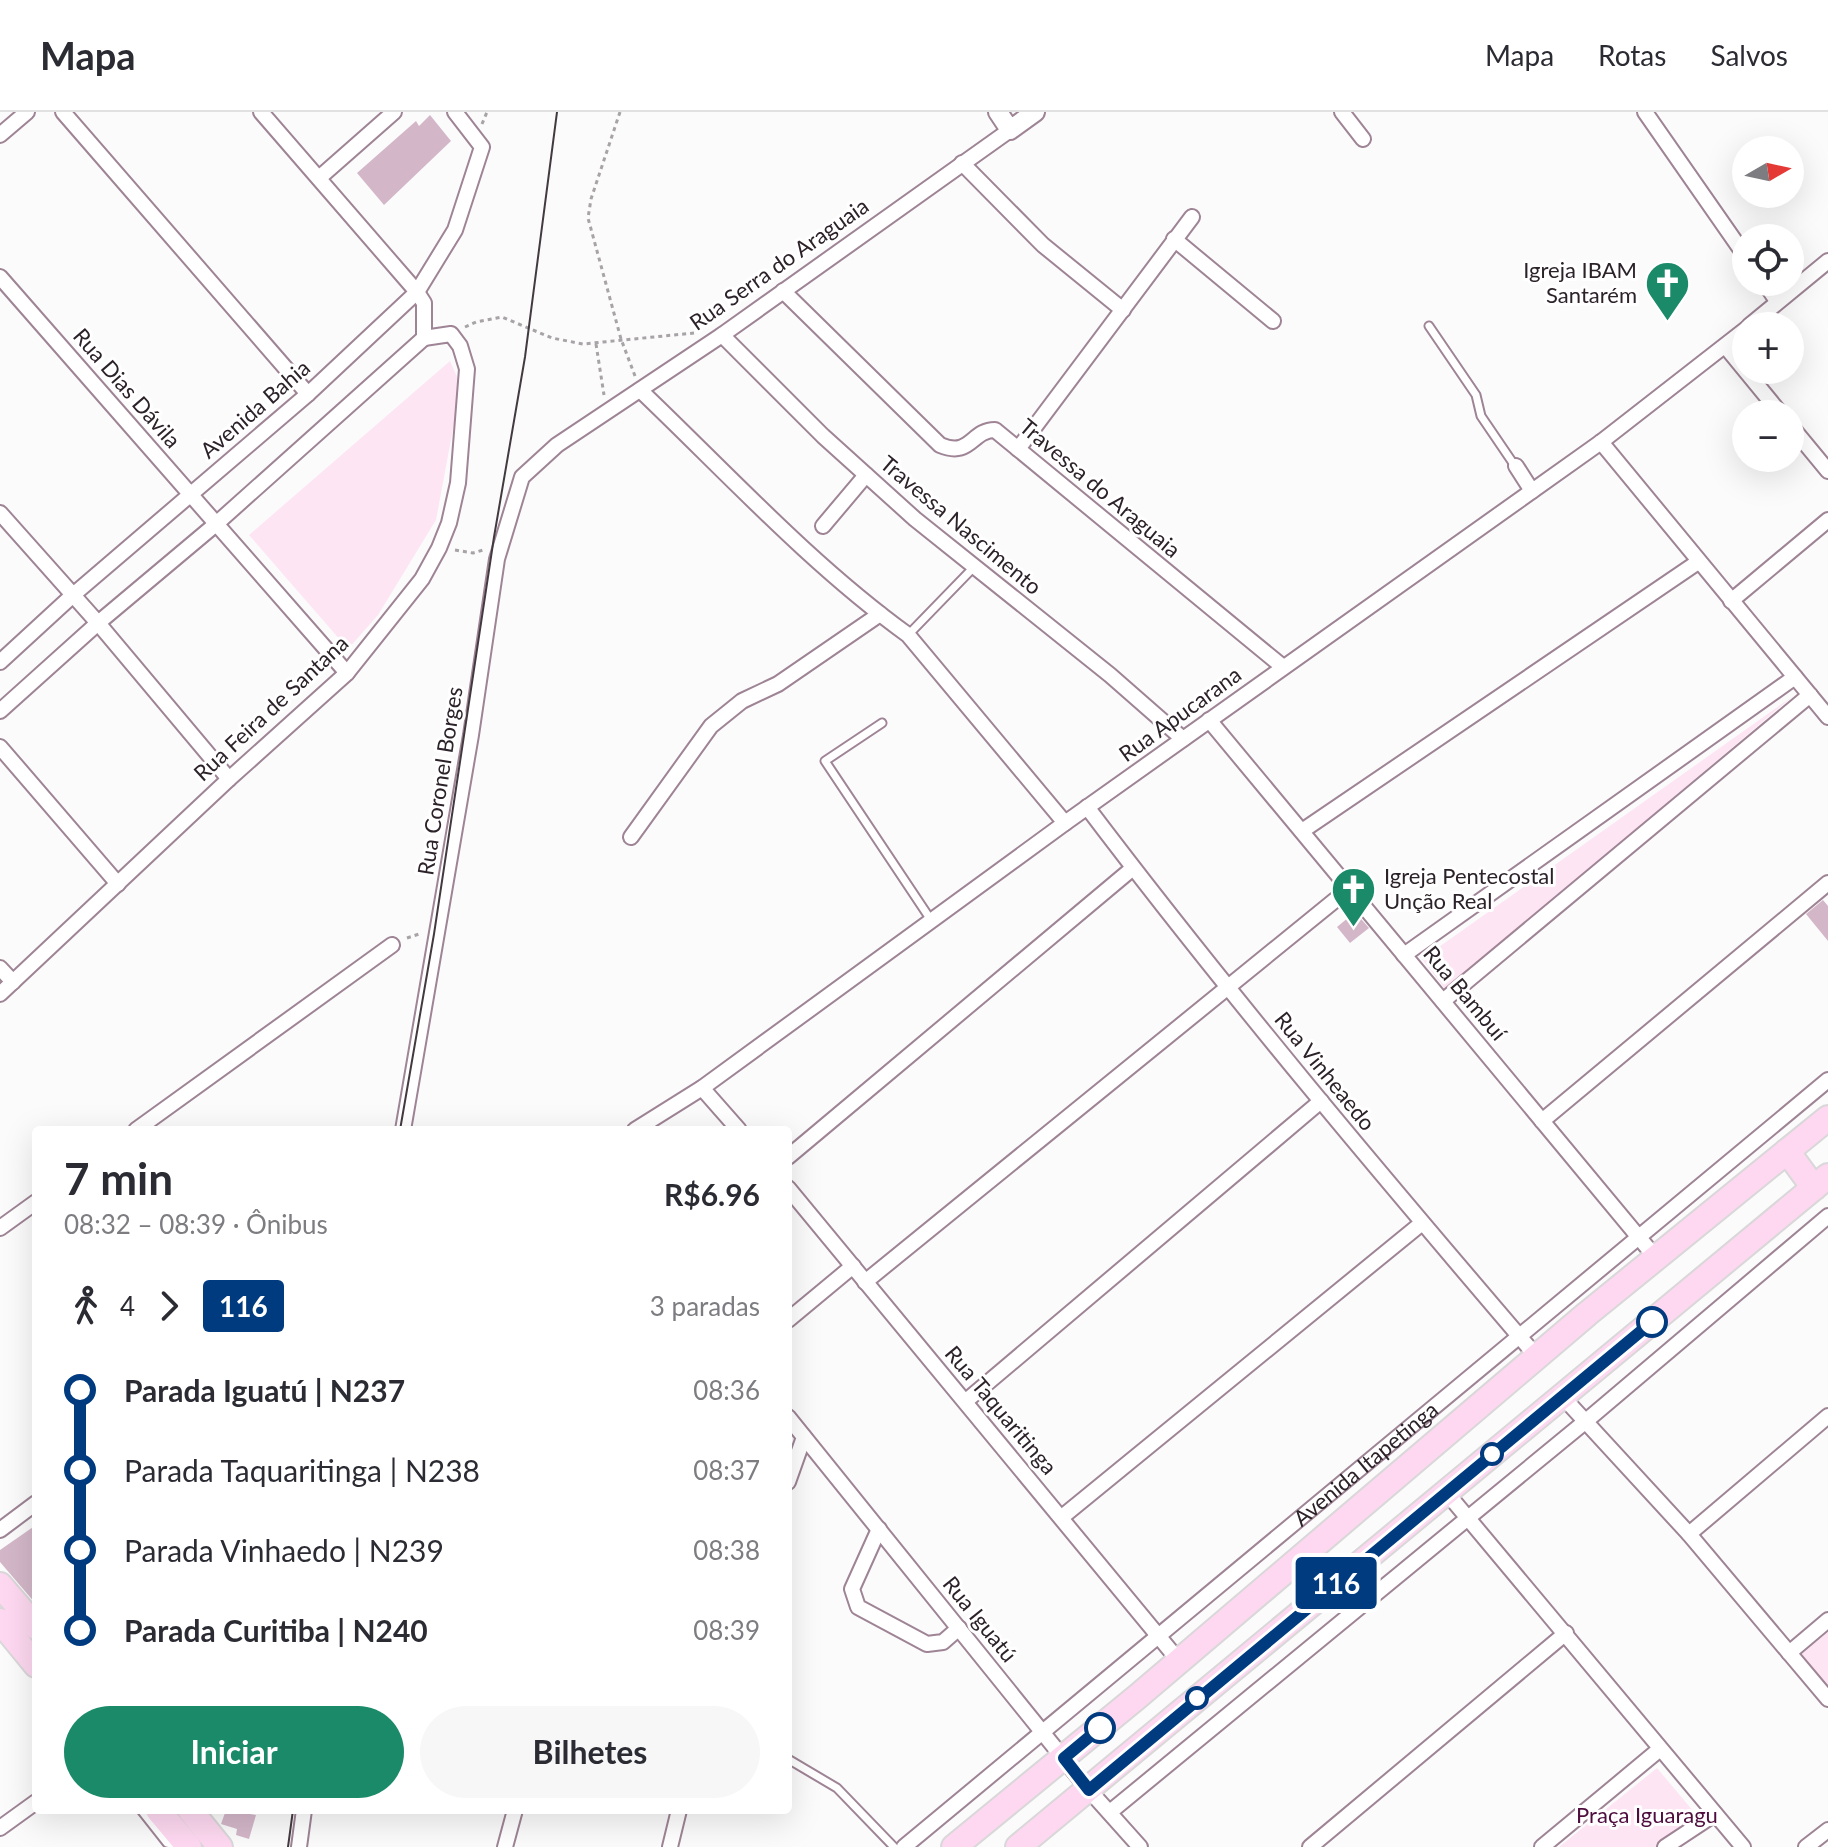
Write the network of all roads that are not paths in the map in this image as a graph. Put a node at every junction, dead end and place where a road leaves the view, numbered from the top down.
1 (27, 112) edge
2 (63, 112) edge
3 (261, 112) edge
4 (394, 112) edge
5 (455, 112) edge
6 (998, 112) edge
7 (1035, 112) edge
8 (1342, 112) edge
9 (1645, 112) edge
10 (1010, 130) junction
11 (0, 135) edge
12 (1363, 139) dead end
13 (962, 163) junction
14 (319, 178) junction
15 (1192, 217) dead end
16 (1732, 237) edge
17 (1174, 239) junction
18 (1828, 261) edge
19 (0, 277) edge
20 (783, 291) junction
21 (417, 292) junction
22 (1774, 296) edge
23 (1777, 301) junction
24 (1123, 310) junction
25 (1764, 312) edge
26 (1273, 321) dead end
27 (1429, 326) dead end
28 (722, 335) junction
29 (424, 338) junction
30 (1732, 341) edge
31 (1726, 347) junction
32 (640, 390) junction
33 (308, 394) junction
34 (1770, 400) edge
35 (1601, 442) junction
36 (1804, 442) edge
37 (1018, 449) junction
38 (548, 451) joint
39 (1516, 466) joint
40 (1828, 471) edge
41 (866, 475) junction
42 (1532, 491) junction
43 (191, 495) junction
44 (0, 513) edge
45 (1828, 520) edge
46 (216, 524) junction
47 (823, 526) dead end
48 (1698, 562) junction
49 (974, 567) junction
50 (73, 595) junction
51 (1731, 601) junction
52 (880, 614) junction
53 (98, 623) junction
54 (908, 635) junction
55 (0, 662) edge
56 (1283, 667) junction
57 (347, 673) junction
58 (1795, 677) junction
59 (1810, 695) junction
60 (0, 711) edge
61 (1828, 717) edge
62 (1209, 720) junction
63 (882, 723) dead end
64 (1183, 739) junction
65 (0, 747) edge
66 (229, 779) junction
67 (1087, 807) junction
68 (1065, 823) junction
69 (1302, 831) junction
70 (631, 837) dead end
71 (1133, 868) junction
72 (1828, 883) edge
73 (118, 884) junction
74 (1350, 888) junction
75 (931, 920) junction
76 (392, 945) road end
77 (1404, 955) junction
78 (0, 968) edge
79 (13, 982) junction
80 (1228, 988) junction
81 (0, 994) edge
82 (1443, 1001) junction
83 (1828, 1080) edge
84 (702, 1088) junction
85 (1321, 1101) junction
86 (1828, 1118) edge
87 (1542, 1121) junction
88 (142, 1126) edge
89 (404, 1126) edge
90 (641, 1126) edge
91 (735, 1126) edge
92 (1787, 1151) junction
93 (792, 1154) edge
94 (1821, 1182) edge
95 (792, 1193) edge
96 (32, 1205) edge
97 (1828, 1216) edge
98 (1422, 1223) junction
99 (0, 1228) edge
100 (1639, 1239) junction
101 (1656, 1258) junction
102 (853, 1266) junction
103 (865, 1282) junction
104 (792, 1317) edge
105 (1520, 1336) junction
106 (1537, 1357) junction
107 (1562, 1396) junction
108 (966, 1401) junction
109 (1828, 1416) edge
110 (1586, 1421) junction
111 (792, 1422) edge
112 (804, 1437) junction
113 (792, 1471) edge
114 (1446, 1492) junction
115 (32, 1506) edge
116 (1062, 1517) junction
117 (1466, 1518) junction
118 (879, 1529) junction
119 (0, 1530) edge
120 (1689, 1534) junction
121 (1291, 1566) junction
122 (0, 1585) edge
123 (1317, 1599) junction
124 (1234, 1614) junction
125 (1828, 1620) edge
126 (32, 1622) edge
127 (959, 1628) junction
128 (3, 1632) edge
129 (1566, 1633) junction
130 (1159, 1637) junction
131 (1262, 1645) junction
132 (1789, 1653) junction
133 (32, 1661) edge
134 (1179, 1661) junction
135 (1828, 1699) edge
136 (1042, 1730) junction
137 (1660, 1749) junction
138 (1064, 1758) junction
139 (792, 1761) edge
140 (1089, 1790) junction
141 (32, 1805) edge
142 (1110, 1812) junction
143 (144, 1814) edge
144 (161, 1814) edge
145 (193, 1814) edge
146 (303, 1814) edge
147 (510, 1814) edge
148 (678, 1814) edge
149 (1715, 1814) junction
150 (0, 1828) edge
151 (1828, 1830) edge
152 (187, 1847) edge
153 (220, 1847) edge
154 (299, 1847) edge
155 (505, 1847) edge
156 (670, 1847) edge
157 (894, 1847) edge
158 (904, 1847) edge
159 (954, 1847) edge
160 (1018, 1847) edge
161 (1140, 1847) edge
162 (1310, 1847) edge
163 (1542, 1847) edge
164 (1665, 1847) edge
165 (1743, 1847) edge
166 (1806, 1847) edge

1 - 11 street
2 - 33 street
3 - 14 street
4 - 14 street
5 - 21 street, Avenida Bahia
6 - 10 street
7 - 10 street, Rua Serra do Araguaia
8 - 12 street
9 - 16 street
10 - 13 street, Rua Serra do Araguaia
13 - 20 street, Rua Serra do Araguaia
13 - 24 street
14 - 21 street
15 - 17 street
17 - 24 street
17 - 26 street
18 - 23 street, Rua Apucarana
19 - 43 street, Rua Dias Dávila
20 - 28 street, Rua Serra do Araguaia
20 - 37 street, Travessa do Araguaia
21 - 29 street
21 - 33 street, Avenida Bahia
22 - 23 street
23 - 25 street, Rua Apucarana
24 - 37 street
27 - 39 lane
28 - 32 street, Rua Serra do Araguaia
28 - 41 street, Travessa Nascimento
29 - 46 street
29 - 57 street, Rua Feira de Santana
30 - 31 street, Rua Apucarana
31 - 34 street
31 - 35 street, Rua Apucarana
32 - 38 street, Rua Serra do Araguaia
32 - 52 street
33 - 43 street, Avenida Bahia
35 - 42 street, Rua Apucarana
35 - 48 street
36 - 40 street
37 - 56 street, Travessa do Araguaia
38 - 89 street, Rua Coronel Borges
39 - 42 street
41 - 47 street
41 - 49 street, Travessa Nascimento
42 - 56 street, Rua Apucarana
43 - 46 street, Rua Dias Dávila
43 - 50 street, Avenida Bahia
44 - 50 street
45 - 51 street
46 - 53 street
46 - 57 street, Rua Dias Dávila
48 - 51 street
48 - 69 street
49 - 54 lane
49 - 64 street, Travessa Nascimento
50 - 53 street
50 - 55 street, Avenida Bahia
51 - 58 street
52 - 54 street
52 - 70 street
53 - 60 street
53 - 66 street
54 - 68 street
56 - 62 street, Rua Apucarana
57 - 66 street, Rua Feira de Santana
58 - 59 street
58 - 77 street
59 - 61 street
59 - 82 street
62 - 64 street, Rua Apucarana
62 - 69 street, Rua Bambuí
63 - 75 lane
64 - 67 street, Rua Apucarana
65 - 73 street
66 - 73 street, Rua Feira de Santana
67 - 68 street, Rua Apucarana
67 - 71 street, Rua Vinheaedo
68 - 75 street, Rua Apucarana
69 - 74 street, Rua Bambuí
71 - 80 street, Rua Vinheaedo
71 - 93 street
72 - 87 street
73 - 79 street, Rua Feira de Santana
74 - 77 street, Rua Bambuí
74 - 80 street
75 - 84 street, Rua Apucarana
76 - 88 street
77 - 82 street, Rua Bambuí
78 - 79 street
79 - 81 street, Rua Feira de Santana
80 - 85 street, Rua Vinheaedo
80 - 103 street
82 - 87 street, Rua Bambuí
83 - 100 street, Avenida Itapetinga
84 - 90 street, Rua Apucarana
84 - 91 street
85 - 98 street, Rua Vinheaedo
85 - 108 street
86 - 92 main road, Avenida Itapetinga
87 - 100 street, Rua Bambuí
92 - 94 main road
92 - 101 main road, Avenida Itapetinga
94 - 107 main road
95 - 102 street, Rua Taquaritinga
96 - 99 street
97 - 110 street
98 - 105 street, Rua Vinheaedo
98 - 116 street
100 - 101 street, Rua Bambuí
100 - 105 street, Avenida Itapetinga
101 - 106 main road, Avenida Itapetinga
102 - 103 street, Rua Taquaritinga
102 - 104 street
103 - 108 street, Rua Taquaritinga
105 - 106 street, Rua Vinheaedo
105 - 130 street, Avenida Itapetinga
106 - 121 main road, Avenida Itapetinga
107 - 110 street
107 - 114 main road
108 - 116 street, Rua Taquaritinga
109 - 120 street
110 - 117 street
110 - 120 street
111 - 112 street, Rua Iguatú
112 - 113 street
112 - 118 street, Rua Iguatú
114 - 117 street
114 - 123 main road
115 - 119 street
116 - 130 street, Rua Taquaritinga
117 - 129 street
117 - 142 street
118 - 127 street, Rua Iguatú
118 - 127 street
120 - 132 street
121 - 123 main road
121 - 124 main road, Avenida Itapetinga
122 - 126 main road
123 - 131 main road
124 - 131 main road
124 - 134 main road, Avenida Itapetinga
125 - 132 street
127 - 136 street, Rua Iguatú
128 - 133 main road
129 - 137 street
129 - 162 street
130 - 134 street, Rua Taquaritinga
130 - 136 street, Avenida Itapetinga
131 - 140 main road
132 - 135 street
134 - 138 main road, Avenida Itapetinga
136 - 138 street, Rua Iguatú
136 - 158 street, Avenida Itapetinga
137 - 149 street
137 - 163 street
138 - 140 street, Rua Iguatú
138 - 159 main road, Avenida Itapetinga
139 - 157 lane
140 - 142 street, Rua Iguatú
140 - 160 main road
141 - 150 street
142 - 161 street, Rua Iguatú
143 - 152 lane
144 - 152 main road
145 - 153 main road
146 - 154 street
147 - 155 street
148 - 156 street
149 - 164 street
149 - 165 street
151 - 166 street

